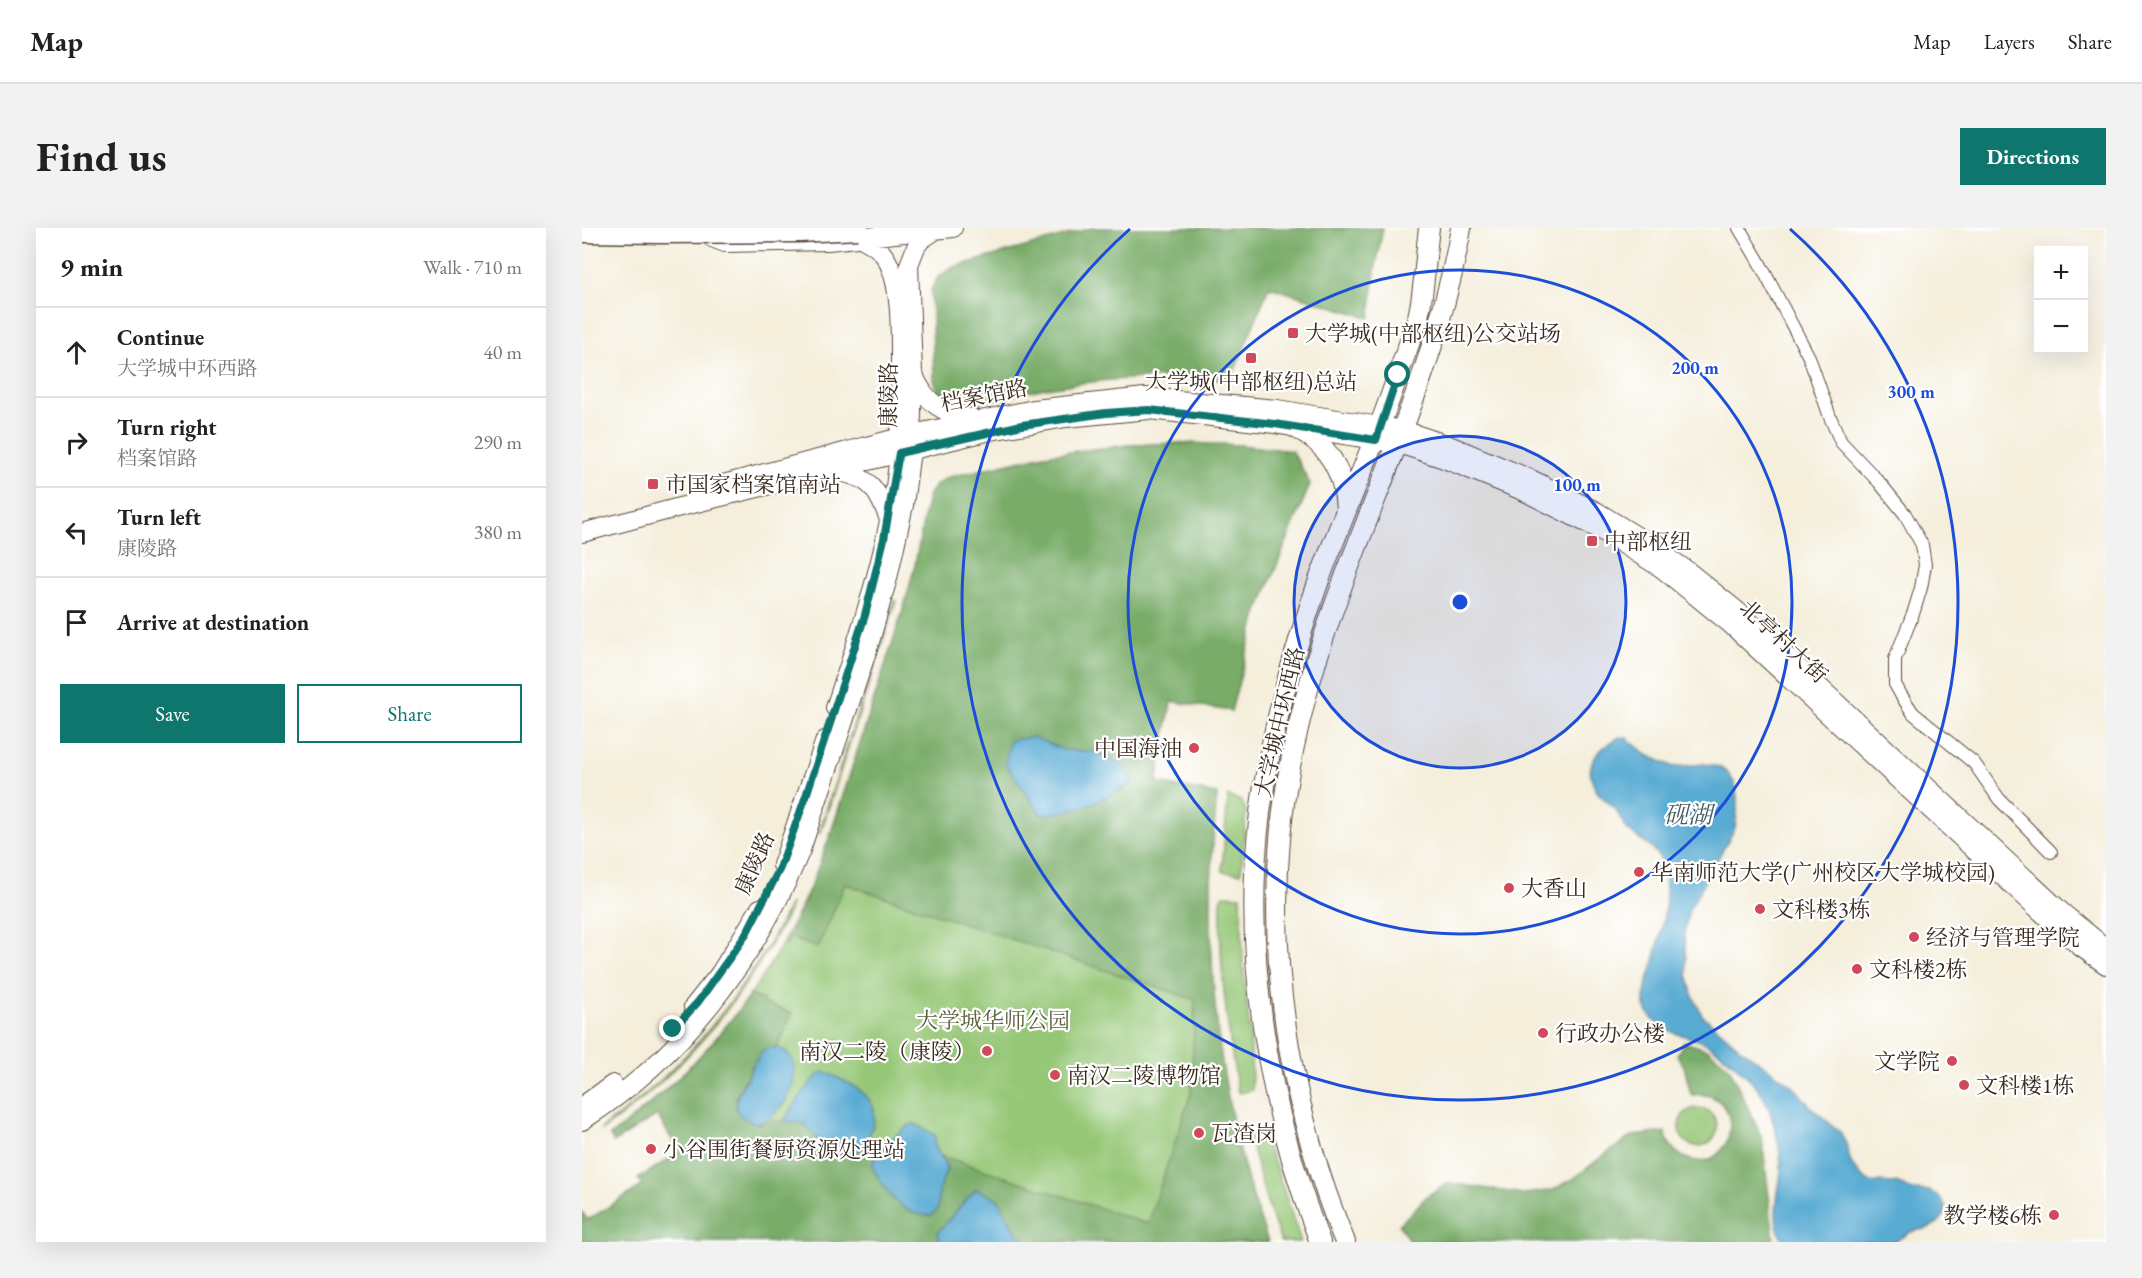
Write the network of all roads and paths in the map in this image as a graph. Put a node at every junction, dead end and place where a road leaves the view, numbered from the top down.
1 (695, 228) edge
2 (1429, 228) edge
3 (1461, 228) edge
4 (1739, 228) edge
5 (944, 229) edge
6 (582, 231) edge
7 (859, 233) edge
8 (913, 373) junction
9 (980, 419) junction
10 (1294, 427) junction
11 (1378, 433) junction
12 (1401, 437) junction
13 (905, 443) junction
14 (829, 470) junction
15 (1346, 512) junction
16 (888, 518) junction
17 (582, 520) edge
18 (582, 533) edge
19 (2051, 852) dead end
20 (2106, 948) edge
21 (2106, 964) edge
22 (582, 1106) edge
23 (582, 1121) edge
24 (1320, 1242) edge
25 (1345, 1242) edge

1 - 7 main road
2 - 11 main road, 大学城中环西路
3 - 12 main road, 大学城中环西路
4 - 19 street
5 - 7 main road
5 - 8 main road, 康陵路
6 - 7 highway, bridge
7 - 13 main road, 康陵路
8 - 9 main road
8 - 13 main road, 康陵路
9 - 11 main road, 档案馆路
9 - 13 main road, 档案馆路
10 - 11 main road, 档案馆路
10 - 13 main road, 档案馆路
10 - 15 main road
11 - 12 main road, 北亭村大街
11 - 15 main road, 大学城中环西路
12 - 20 main road, 北亭村大街
12 - 21 main road, 北亭村大街
12 - 25 main road, 大学城中环西路
13 - 14 main road, 档案馆路
13 - 16 main road, 康陵路
13 - 17 main road, 档案馆路
13 - 23 main road, 康陵路
14 - 16 main road
14 - 18 main road, 档案馆路
15 - 24 main road, 大学城中环西路
16 - 22 main road, 康陵路

